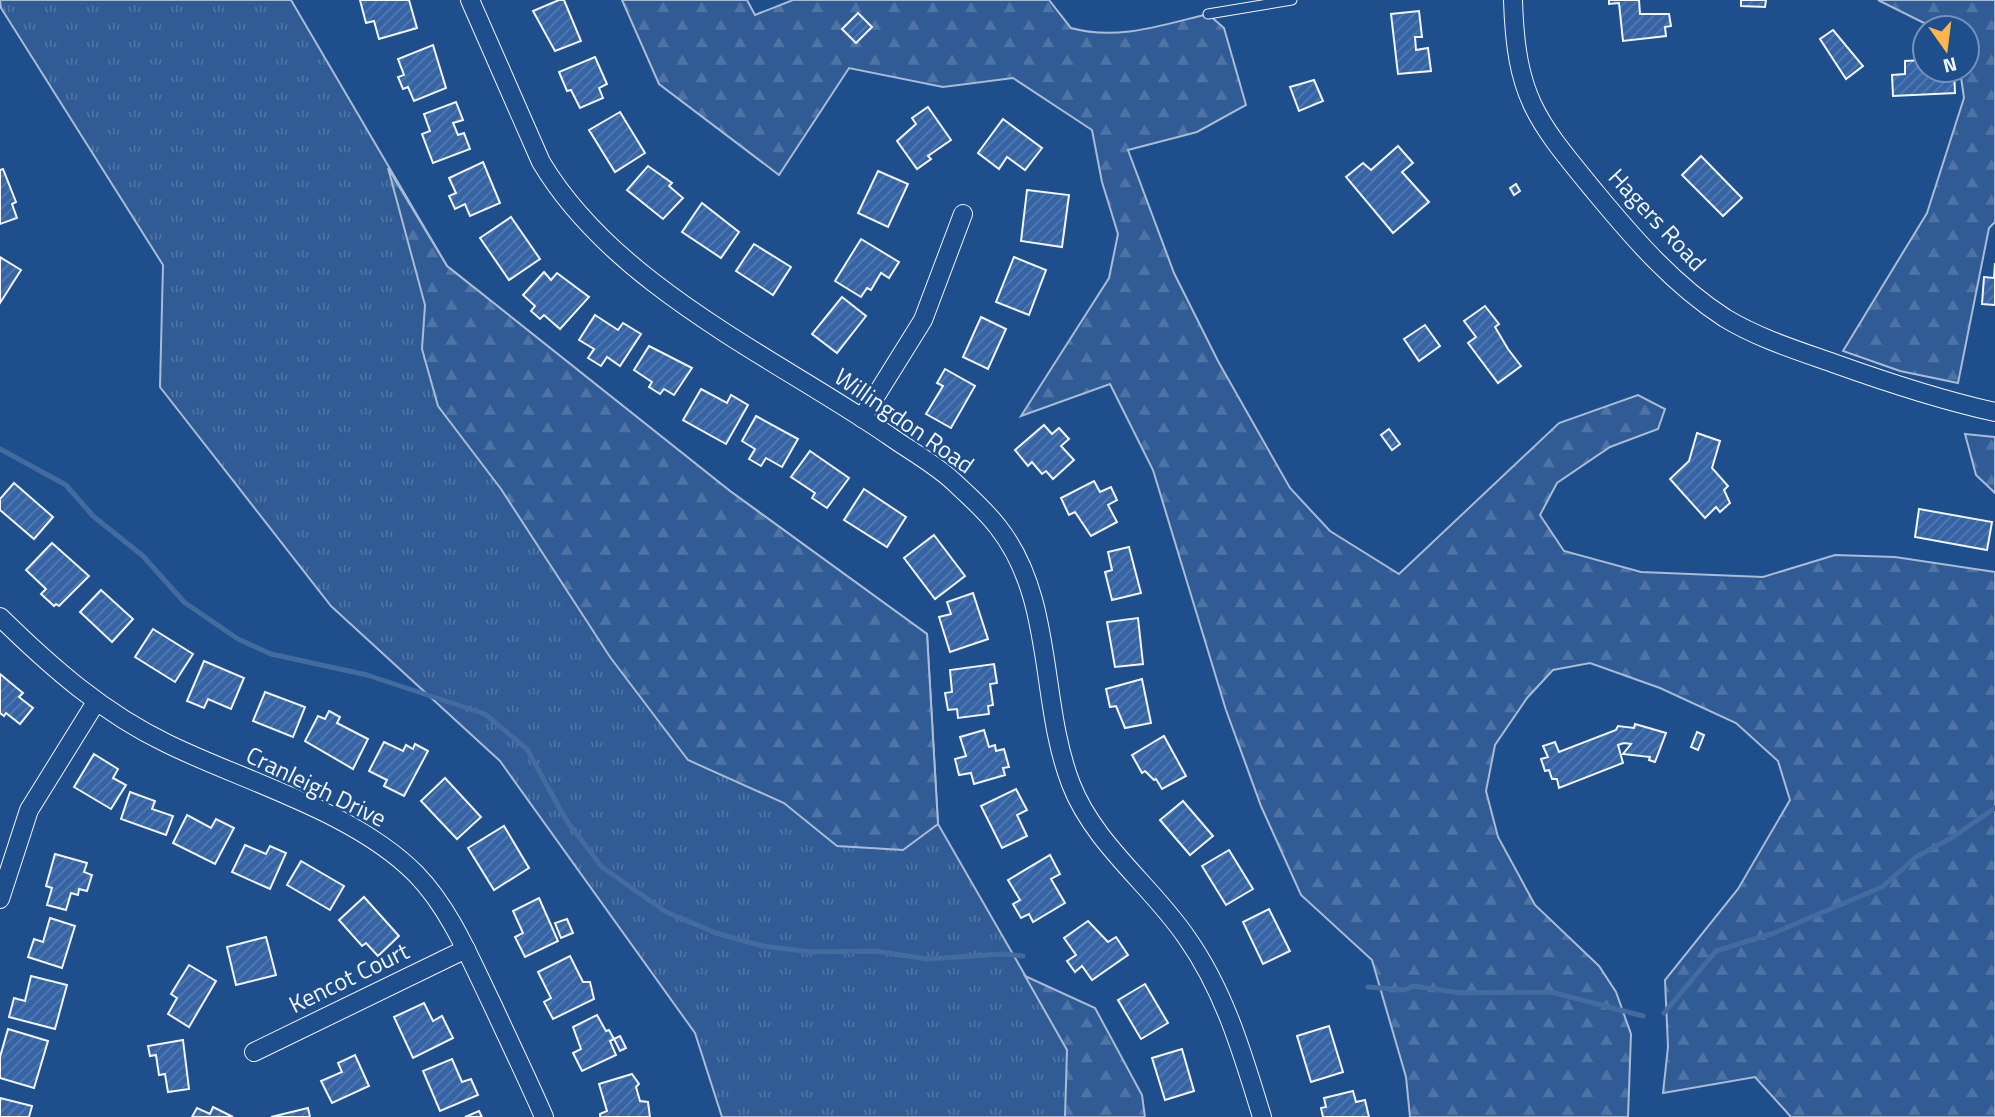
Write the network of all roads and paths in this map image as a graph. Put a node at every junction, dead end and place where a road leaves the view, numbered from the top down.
1 (470, 0) edge
2 (1292, 0) edge
3 (1513, 0) edge
4 (1208, 13) dead end
5 (963, 214) dead end
6 (1995, 412) edge
7 (862, 418) junction
8 (0, 617) edge
9 (96, 702) junction
10 (0, 900) edge
11 (466, 949) junction
12 (254, 1052) dead end
13 (544, 1117) edge
14 (1262, 1117) edge

1 - 7 street, Willingdon Road
2 - 4 lane
3 - 6 street, Hagers Road
5 - 7 street
7 - 14 street, Willingdon Road
8 - 9 street, Cranleigh Drive
9 - 10 street
9 - 11 street, Cranleigh Drive
11 - 12 street, Kencot Court
11 - 13 street, Cranleigh Drive

